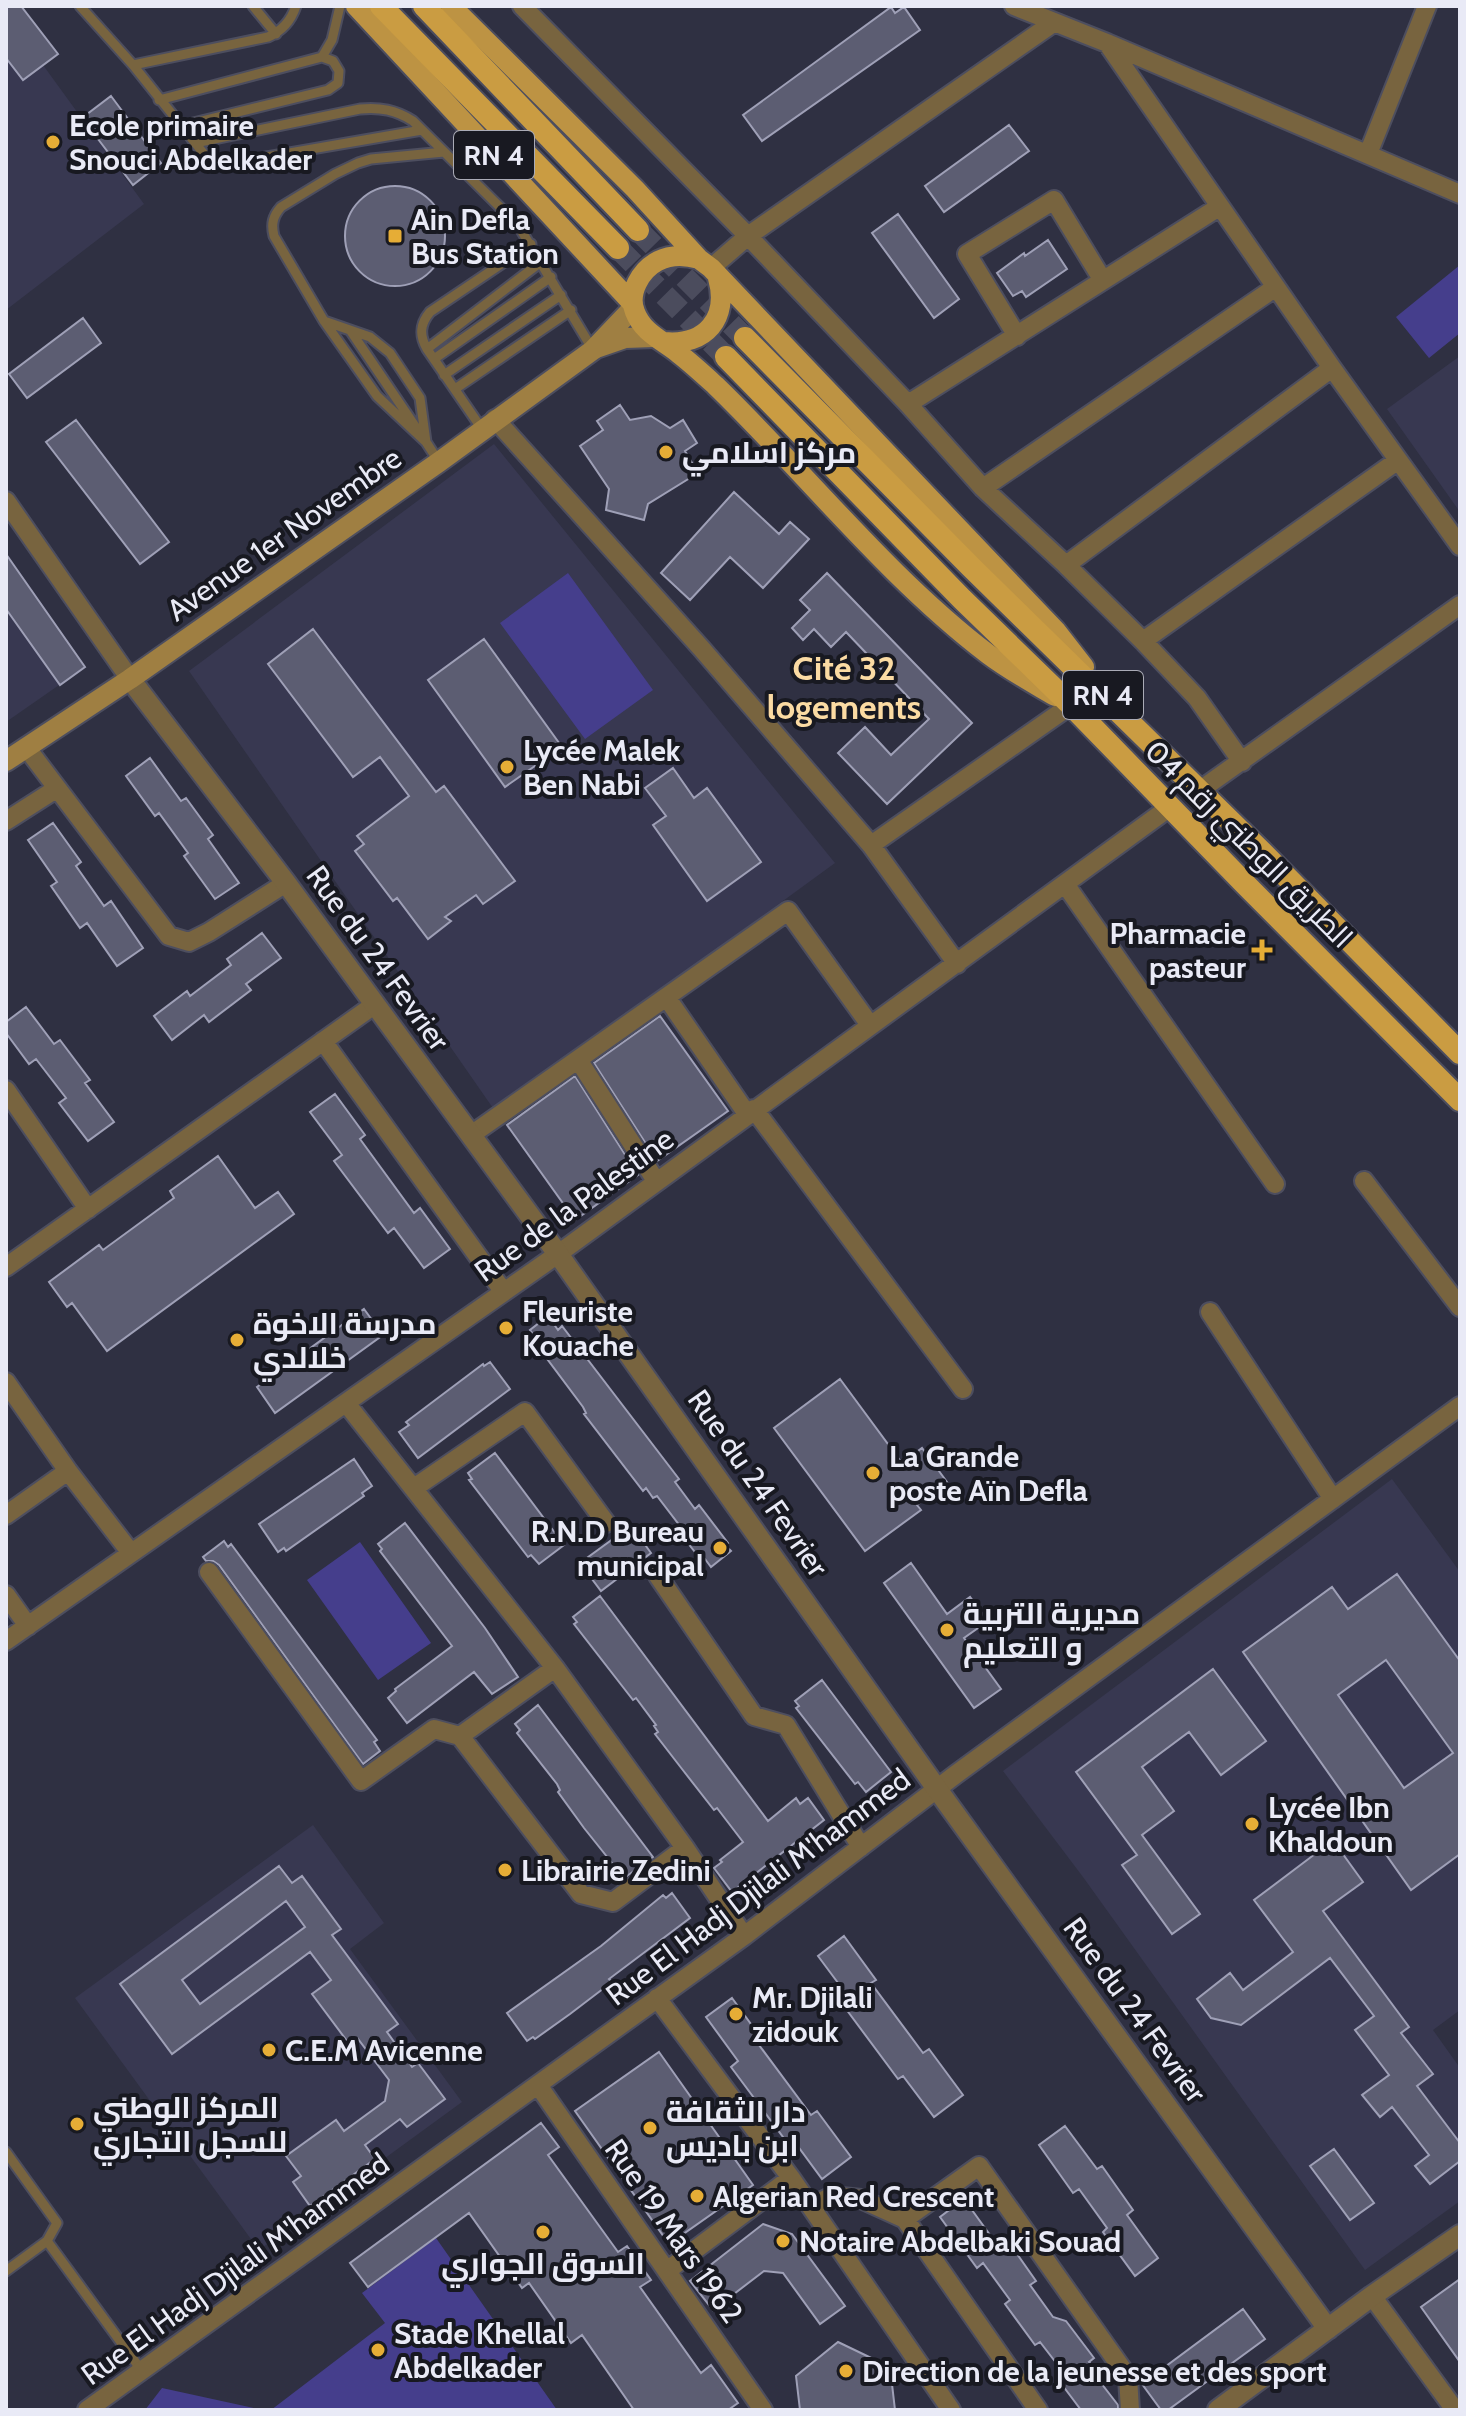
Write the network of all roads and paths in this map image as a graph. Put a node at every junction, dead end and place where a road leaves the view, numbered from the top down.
1 (80, 6) edge
2 (253, 6) edge
3 (340, 6) edge
4 (356, 6) edge
5 (381, 6) edge
6 (424, 6) edge
7 (451, 6) edge
8 (522, 6) edge
9 (1014, 6) edge
10 (1427, 6) edge
11 (292, 9) edge
12 (1053, 23) junction
13 (276, 34) junction
14 (1107, 43) junction
15 (322, 57) junction
16 (133, 65) junction
17 (159, 100) junction
18 (181, 126) junction
19 (422, 130) junction
20 (195, 143) junction
21 (444, 152) junction
22 (1368, 154) junction
23 (1460, 194) edge
24 (1219, 207) junction
25 (638, 230) tunnel mouth
26 (748, 236) junction
27 (531, 244) junction
28 (618, 248) tunnel mouth
29 (541, 262) junction
30 (709, 268) junction
31 (551, 277) junction
32 (1102, 279) junction
33 (1276, 287) junction
34 (561, 295) junction
35 (633, 306) junction
36 (571, 310) junction
37 (324, 321) junction
38 (350, 330) junction
39 (1017, 336) junction
40 (745, 338) tunnel mouth
41 (659, 340) junction
42 (427, 349) junction
43 (593, 350) junction
44 (726, 357) tunnel mouth
45 (434, 359) junction
46 (1332, 368) junction
47 (444, 375) junction
48 (455, 389) junction
49 (908, 404) junction
50 (488, 424) junction
51 (426, 442) junction
52 (1397, 461) junction
53 (439, 462) junction
54 (983, 488) junction
55 (6, 501) edge
56 (1460, 546) edge
57 (1066, 565) junction
58 (1460, 605) edge
59 (1143, 641) junction
60 (130, 679) junction
61 (1071, 705) junction
62 (1123, 715) junction
63 (26, 747) junction
64 (6, 761) edge
65 (1242, 762) junction
66 (56, 789) junction
67 (1199, 791) junction
68 (1170, 807) junction
69 (6, 821) edge
70 (871, 845) junction
71 (286, 883) junction
72 (1065, 884) junction
73 (957, 964) junction
74 (667, 998) junction
75 (374, 1005) junction
76 (870, 1025) junction
77 (323, 1041) junction
78 (1460, 1053) edge
79 (579, 1061) junction
80 (6, 1090) edge
81 (1460, 1100) edge
82 (750, 1112) junction
83 (471, 1135) junction
84 (656, 1181) junction
85 (1364, 1181) dead end
86 (1275, 1184) dead end
87 (88, 1209) junction
88 (558, 1254) junction
89 (6, 1267) edge
90 (503, 1291) junction
91 (1460, 1307) edge
92 (1210, 1312) dead end
93 (8, 1388) edge
94 (963, 1389) dead end
95 (346, 1403) junction
96 (1460, 1406) edge
97 (68, 1471) junction
98 (414, 1488) junction
99 (1333, 1499) junction
100 (6, 1515) edge
101 (606, 1523) dead end
102 (131, 1553) junction
103 (209, 1572) dead end
104 (658, 1576) dead end
105 (6, 1595) edge
106 (28, 1626) junction
107 (6, 1641) edge
108 (555, 1668) junction
109 (460, 1736) junction
110 (937, 1789) junction
111 (861, 1847) junction
112 (685, 1848) junction
113 (744, 1936) junction
114 (657, 1998) junction
115 (538, 2085) junction
116 (6, 2152) edge
117 (791, 2178) junction
118 (811, 2207) junction
119 (905, 2219) junction
120 (1460, 2235) edge
121 (47, 2241) junction
122 (668, 2270) junction
123 (6, 2271) edge
124 (1372, 2296) junction
125 (1328, 2329) junction
126 (142, 2371) junction
127 (87, 2410) edge
128 (763, 2410) edge
129 (951, 2410) edge
130 (1038, 2410) edge
131 (1130, 2410) edge
132 (1218, 2410) edge
133 (1455, 2410) edge

1 - 16 lane
2 - 13 lane
3 - 15 lane
4 - 35 main road, RN 4
5 - 28 highway, RN 4
6 - 25 highway, RN 4
7 - 30 main road, RN 4
8 - 26 street
9 - 12 street
10 - 22 street
11 - 13 lane
12 - 14 street
12 - 26 street
13 - 16 lane
14 - 22 street
14 - 24 street
15 - 17 lane
15 - 18 lane
16 - 17 lane
17 - 18 lane
18 - 20 lane
19 - 20 lane
19 - 20 lane
19 - 21 lane
21 - 27 lane
21 - 37 lane
22 - 23 street
24 - 32 street
24 - 33 street
26 - 30 street
26 - 49 street
27 - 29 lane
27 - 42 lane
29 - 31 lane
29 - 42 lane
30 - 35 main road
30 - 41 main road
30 - 62 main road, RN 4
31 - 34 lane
31 - 45 lane
32 - 39 street
32 - 39 street
33 - 46 street
33 - 54 street
34 - 36 lane
34 - 47 lane
35 - 41 main road
35 - 43 main road, Avenue 1er Novembre
36 - 43 lane
36 - 48 lane
37 - 38 lane
37 - 51 lane
38 - 51 lane
38 - 51 lane
39 - 49 street
40 - 62 highway, الطريق الوطني رقم 04 / RN 4
41 - 43 main road, Avenue 1er Novembre
41 - 61 main road, RN 4
42 - 45 lane
43 - 50 main road, Avenue 1er Novembre
44 - 61 highway, الطريق الوطني رقم 04 / RN 4
45 - 47 lane
46 - 52 street
46 - 57 street
47 - 48 lane
48 - 50 lane
49 - 54 street
50 - 53 main road, Avenue 1er Novembre
50 - 70 street
51 - 53 lane
52 - 56 street
52 - 59 street
53 - 60 main road, Avenue 1er Novembre
54 - 57 street
55 - 60 street
57 - 59 street
58 - 65 street
59 - 65 street
60 - 63 main road, Avenue 1er Novembre
60 - 71 street, Rue du 24 Fevrier
61 - 68 highway, الطريق الوطني رقم 04 / RN 4
61 - 70 street
62 - 67 highway, الطريق الوطني رقم 04 / RN 4
63 - 64 main road, Avenue 1er Novembre
63 - 66 street
65 - 67 street
66 - 69 street
66 - 71 street
67 - 78 highway, الطريق الوطني رقم 04 / RN 4
68 - 72 street, Rue de la Palestine
68 - 81 highway, الطريق الوطني رقم 04 / RN 4
70 - 73 street
71 - 75 street, Rue du 24 Fevrier
72 - 73 street, Rue de la Palestine
72 - 86 street
73 - 76 street, Rue de la Palestine
74 - 76 street
74 - 79 street
74 - 82 street
75 - 77 street
75 - 83 street, Rue du 24 Fevrier
76 - 82 street, Rue de la Palestine
77 - 87 street
77 - 90 street
79 - 83 street
79 - 84 street
80 - 87 street
82 - 84 street, Rue de la Palestine
82 - 94 street
83 - 88 street, Rue du 24 Fevrier
84 - 88 street, Rue de la Palestine
85 - 91 street
87 - 89 street
88 - 90 street, Rue de la Palestine
88 - 110 street, Rue du 24 Fevrier
90 - 95 street, Rue de la Palestine
92 - 99 street
93 - 97 street
95 - 98 street
95 - 102 street, Rue de la Palestine
96 - 99 street, Rue El Hadj Djilali M'hammed
97 - 100 street
97 - 102 street
98 - 101 street
98 - 108 street
99 - 110 street, Rue El Hadj Djilali M'hammed
102 - 106 street, Rue de la Palestine
103 - 109 street
104 - 111 street
105 - 106 street
106 - 107 street, Rue de la Palestine
108 - 109 street
108 - 112 street
109 - 112 street
110 - 111 street, Rue El Hadj Djilali M'hammed
110 - 125 street, Rue du 24 Fevrier
111 - 113 street, Rue El Hadj Djilali M'hammed
112 - 113 street
113 - 114 street, Rue El Hadj Djilali M'hammed
114 - 115 street, Rue El Hadj Djilali M'hammed
114 - 117 street
115 - 122 street, Rue 19 Mars 1962
115 - 126 street, Rue El Hadj Djilali M'hammed
116 - 121 lane
117 - 118 street
117 - 122 street
118 - 119 street
118 - 129 street
119 - 130 street
119 - 131 street
120 - 124 street
121 - 123 lane
121 - 126 lane
122 - 128 street, Rue 19 Mars 1962
124 - 125 street
124 - 133 street
125 - 132 street
126 - 127 street, Rue El Hadj Djilali M'hammed

